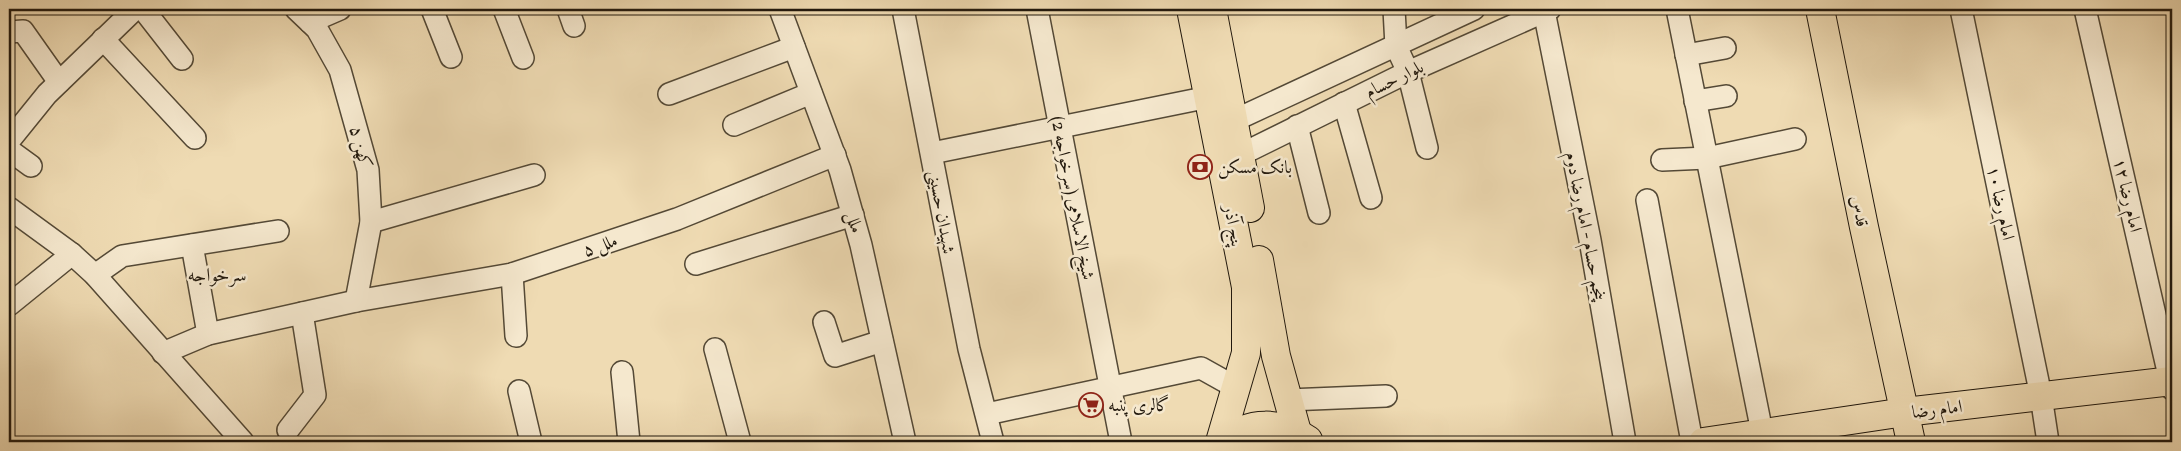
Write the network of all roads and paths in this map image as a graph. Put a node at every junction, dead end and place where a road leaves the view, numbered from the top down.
1 (135, 9) edge
2 (143, 9) edge
3 (340, 9) edge
4 (432, 9) edge
5 (504, 9) edge
6 (780, 9) edge
7 (904, 9) edge
8 (1038, 9) edge
9 (1192, 9) edge
10 (1212, 9) edge
11 (1394, 9) edge
12 (1474, 9) edge
13 (1677, 9) edge
14 (1820, 9) edge
15 (1961, 9) edge
16 (2085, 9) edge
17 (1547, 10) edge
18 (303, 15) edge
19 (16, 32) edge
20 (103, 40) junction
21 (1396, 46) junction
22 (794, 47) junction
23 (1725, 48) dead end
24 (1686, 55) junction
25 (451, 57) dead end
26 (523, 58) dead end
27 (182, 59) dead end
28 (1408, 72) junction
29 (59, 82) junction
30 (811, 93) junction
31 (669, 94) dead end
32 (1726, 96) dead end
33 (1209, 97) junction
34 (1695, 101) junction
35 (1344, 103) junction
36 (1233, 121) junction
37 (734, 125) dead end
38 (1297, 126) junction
39 (1060, 128) junction
40 (195, 138) dead end
41 (1795, 139) dead end
42 (9, 141) edge
43 (1427, 148) dead end
44 (9, 150) edge
45 (932, 153) junction
46 (834, 155) junction
47 (1240, 155) junction
48 (1706, 158) junction
49 (1662, 160) dead end
50 (31, 166) dead end
51 (534, 175) dead end
52 (1371, 198) dead end
53 (1647, 200) dead end
54 (9, 208) edge
55 (1319, 213) dead end
56 (853, 215) junction
57 (371, 222) junction
58 (278, 231) dead end
59 (192, 245) junction
60 (72, 254) junction
61 (696, 264) dead end
62 (512, 274) junction
63 (95, 275) junction
64 (356, 301) junction
65 (9, 306) edge
66 (302, 313) junction
67 (824, 322) dead end
68 (208, 334) junction
69 (516, 336) dead end
70 (882, 341) junction
71 (715, 349) dead end
72 (163, 353) junction
73 (622, 372) dead end
74 (2172, 384) edge
75 (1235, 386) junction
76 (1109, 387) junction
77 (519, 391) dead end
78 (1386, 396) dead end
79 (2041, 396) junction
80 (1288, 400) junction
81 (1905, 412) junction
82 (987, 414) junction
83 (288, 430) dead end
84 (1304, 437) edge
85 (1763, 438) edge
86 (242, 442) edge
87 (531, 442) edge
88 (629, 442) edge
89 (740, 442) edge
90 (905, 442) edge
91 (993, 442) edge
92 (1121, 442) edge
93 (1221, 442) edge
94 (1625, 442) edge
95 (1692, 442) edge
96 (1703, 442) edge
97 (1911, 442) edge
98 (2048, 442) edge

1 - 20 street
2 - 27 street
3 - 18 street
4 - 25 street
5 - 26 street
6 - 22 street, ملل
7 - 45 street, شهیدان حسینی
8 - 39 street, شیخ الاسلامی (سرخواجه 2)
9 - 33 main road, پنج آذر
10 - 36 main road, پنج آذر
11 - 21 street
12 - 21 street, بلوار حسام
13 - 24 street
14 - 81 main road, قدس
15 - 79 street, امام رضا ۱۰
16 - 74 street, امام رضا ۱۲
17 - 28 street, بلوار حسام
17 - 94 street, پنجم حسام - امام رضا دوم
18 - 57 street, ۵ کهن
19 - 29 street
20 - 29 street
20 - 40 street
21 - 28 street
21 - 36 street, بلوار حسام
22 - 30 street, ملل
22 - 31 street
23 - 24 street
24 - 34 street
28 - 35 street, بلوار حسام
28 - 43 street
29 - 42 street
30 - 37 street
30 - 46 street, ملل
32 - 34 street
33 - 39 street
33 - 75 main road, پنج آذر
34 - 48 street
35 - 38 street, بلوار حسام
35 - 52 street
36 - 47 main road, پنج آذر
38 - 47 street, بلوار حسام
38 - 55 street
39 - 45 street
39 - 76 street, شیخ الاسلامی (سرخواجه 2)
41 - 48 street
44 - 50 street
45 - 82 street, شهیدان حسینی
46 - 56 street, ملل
46 - 62 street, ملل ۵
47 - 80 main road, پنج آذر
48 - 49 street
48 - 85 street
51 - 57 street
53 - 95 street
54 - 60 street
56 - 61 street
56 - 70 street, ملل
57 - 64 street, ۵ کهن
58 - 59 street
59 - 63 street
59 - 68 street
60 - 63 street
60 - 65 street
62 - 64 street, ملل ۵
62 - 69 street
63 - 72 street
64 - 66 street, ملل ۵
66 - 68 street, ملل ۵
66 - 83 street
67 - 70 street
68 - 72 street, ملل ۵
70 - 90 street, ملل
71 - 89 street
72 - 86 street
73 - 88 street
74 - 79 main road, امام رضا
75 - 76 street
75 - 93 main road, پنج آذر
76 - 82 street
76 - 92 street, شیخ الاسلامی (سرخواجه 2)
77 - 87 street
78 - 80 street
79 - 81 main road, امام رضا
79 - 98 street, امام رضا ۱۰
80 - 84 main road, پنج آذر
81 - 85 main road, امام رضا
81 - 97 main road, قدس
82 - 91 street, شهیدان حسینی
84 - 93 main road
85 - 96 main road, امام رضا

